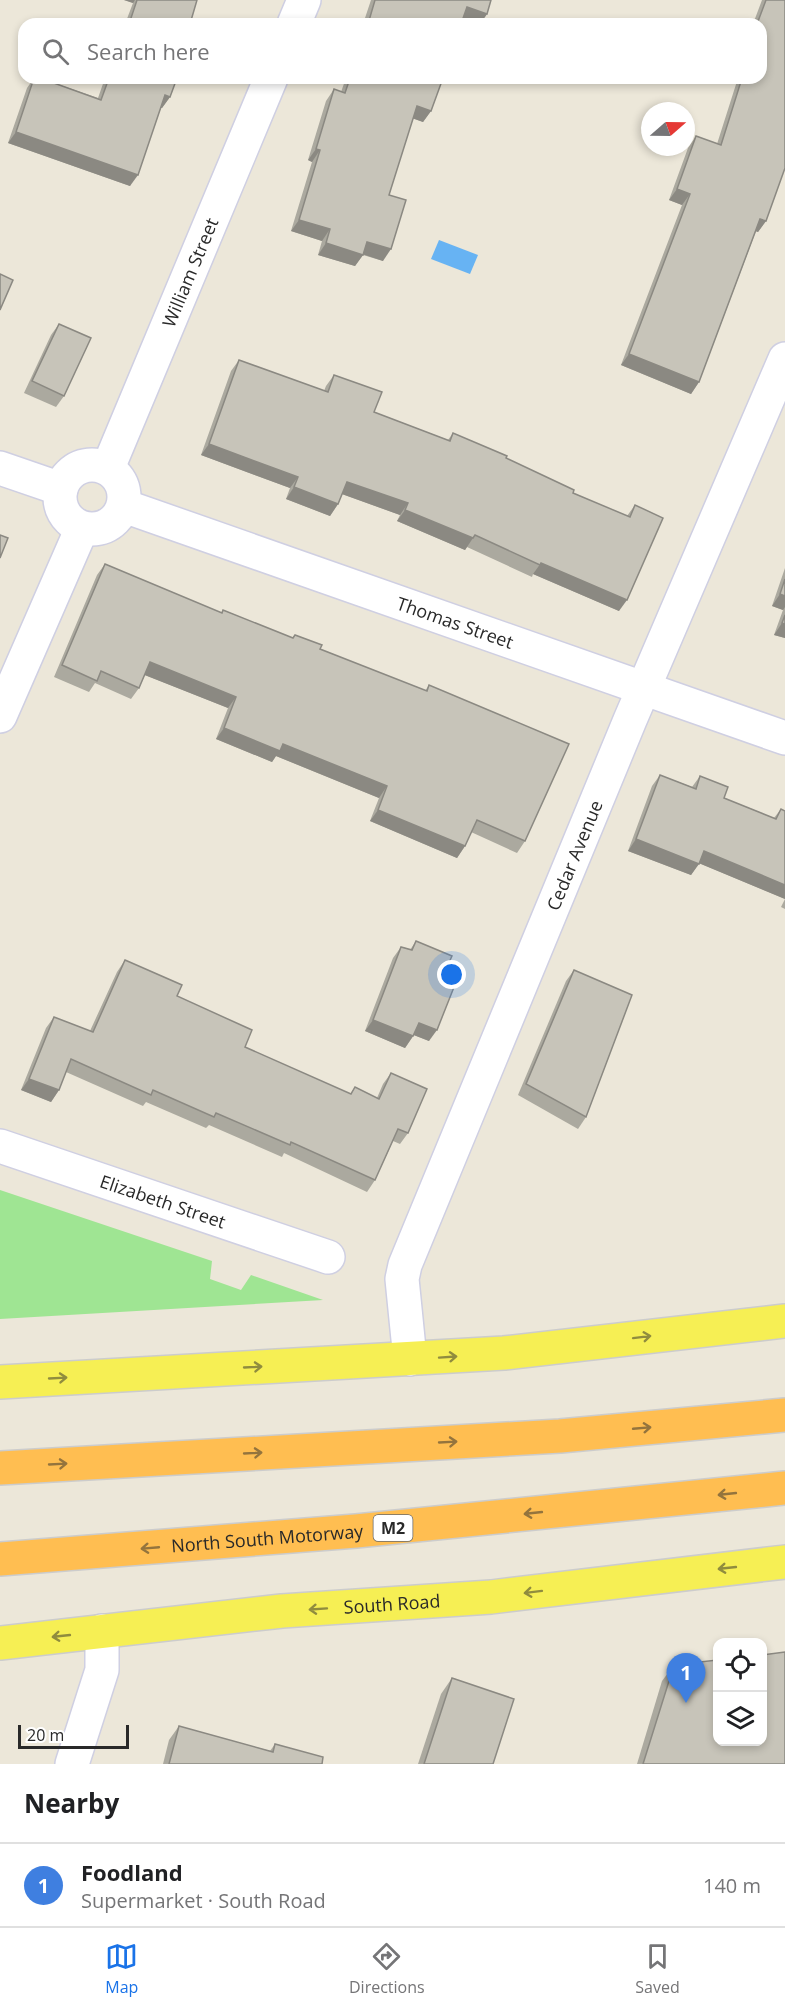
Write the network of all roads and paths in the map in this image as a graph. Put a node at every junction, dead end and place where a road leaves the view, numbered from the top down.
1 (304, 0) edge
2 (296, 18) edge
3 (268, 84) edge
4 (785, 359) edge
5 (0, 468) edge
6 (108, 468) junction
7 (60, 489) junction
8 (124, 506) junction
9 (82, 528) junction
10 (643, 690) junction
11 (0, 716) edge
12 (785, 738) edge
13 (0, 1146) edge
14 (328, 1257) dead end
15 (785, 1321) edge
16 (410, 1359) junction
17 (0, 1382) edge
18 (785, 1415) edge
19 (0, 1468) edge
20 (785, 1488) edge
21 (0, 1559) edge
22 (785, 1562) edge
23 (102, 1632) junction
24 (0, 1643) edge
25 (72, 1764) edge

1 - 2 street
3 - 6 street, William Street
4 - 10 street, Cedar Avenue
5 - 7 street
6 - 7 street
6 - 8 street
7 - 9 street
8 - 9 street
8 - 10 street, Thomas Street
9 - 11 street
10 - 12 street, Thomas Street
10 - 16 street, Cedar Avenue
13 - 14 street, Elizabeth Street
16 -> 15 main road
17 -> 16 main road
19 -> 18 highway
20 -> 21 highway, North South Motorway / M2
22 -> 23 main road, South Road
23 -> 24 main road, South Road
23 - 25 street

